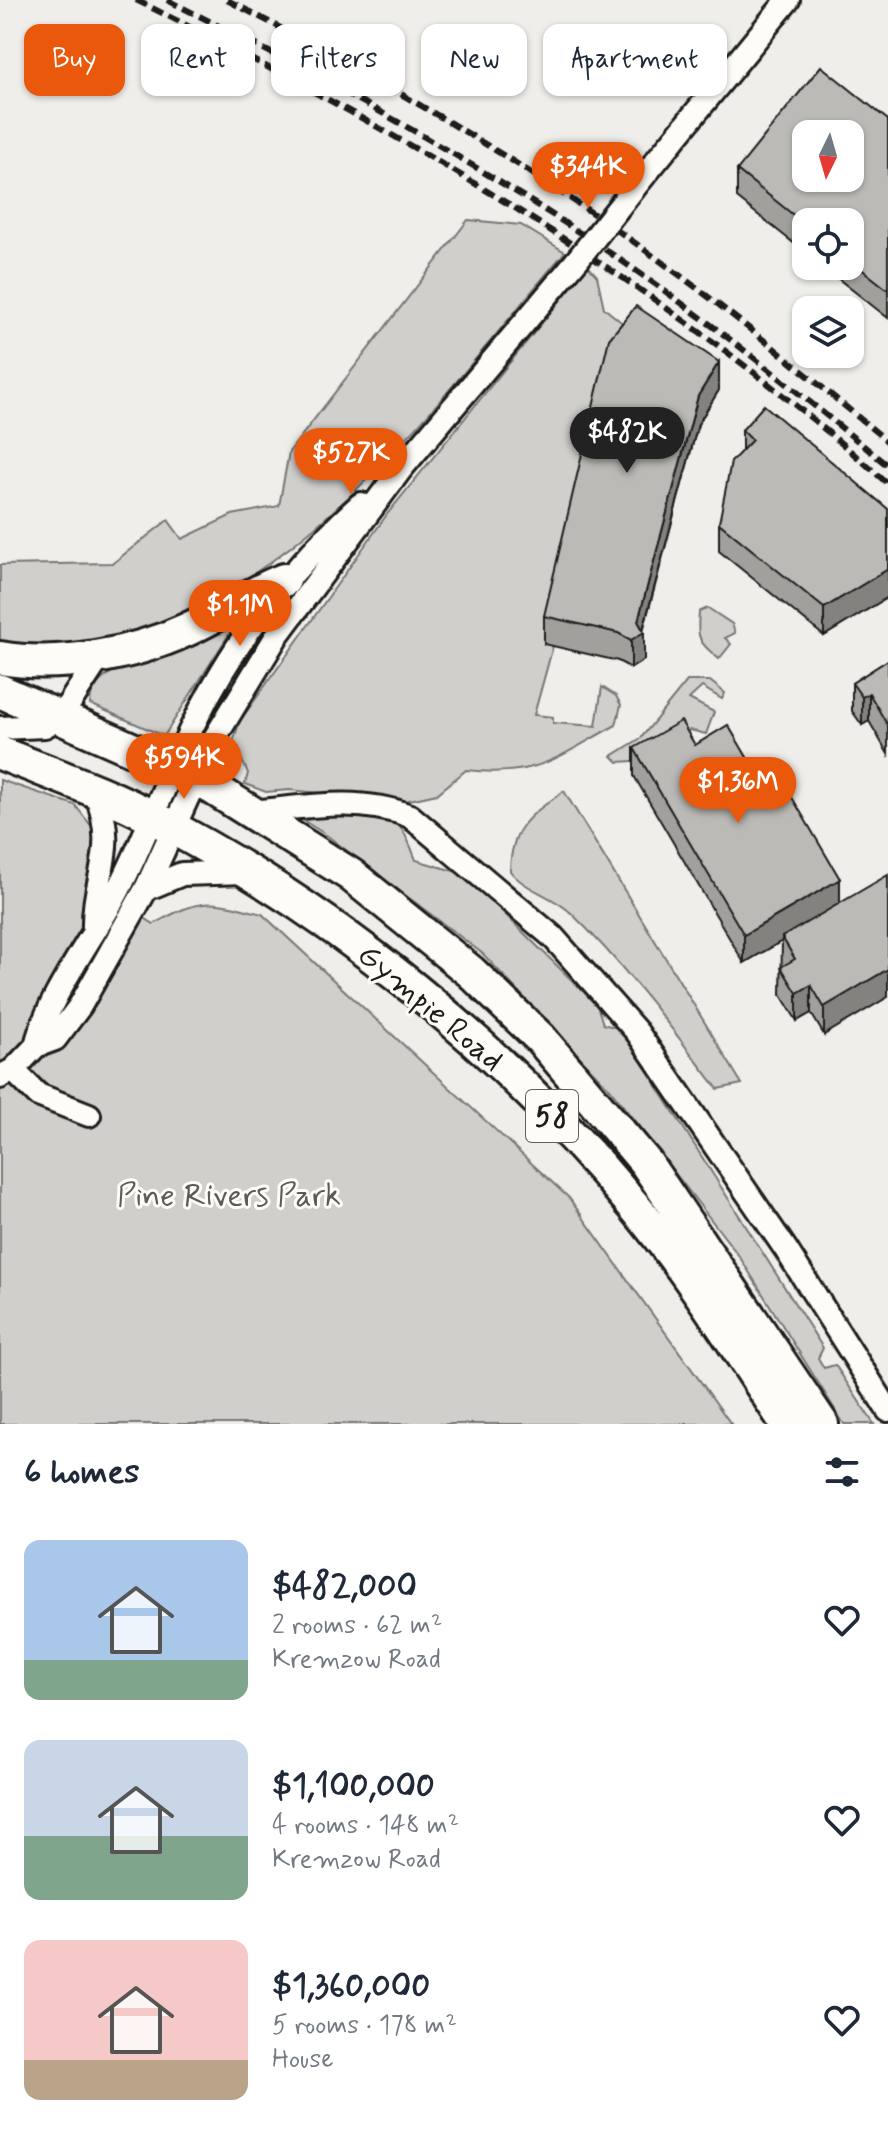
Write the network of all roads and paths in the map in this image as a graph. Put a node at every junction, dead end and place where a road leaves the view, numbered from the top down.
1 (788, 0) edge
2 (401, 469) junction
3 (284, 580) junction
4 (101, 655) junction
5 (0, 658) edge
6 (0, 691) edge
7 (61, 716) junction
8 (0, 728) edge
9 (0, 753) edge
10 (184, 772) junction
11 (96, 793) junction
12 (252, 812) junction
13 (164, 823) junction
14 (252, 873) junction
15 (146, 889) junction
16 (94, 937) junction
17 (36, 1046) junction
18 (6, 1073) edge
19 (89, 1115) dead end
20 (888, 1410) edge
21 (787, 1424) edge
22 (822, 1424) edge

1 - 2 street, bridge
2 - 3 street
2 - 10 street
3 - 4 highway
3 - 10 street
4 - 5 highway
4 - 7 street
6 - 7 highway, Gympie Road / 58
7 - 8 street
7 - 10 highway, Gympie Road / 58
9 - 11 highway, Gympie Road / 58
10 - 12 highway, Gympie Road / 58
10 - 13 street
11 - 13 highway, Gympie Road / 58
11 - 16 street
12 - 20 street
12 - 22 highway, Gympie Road / 58
13 - 14 highway, Gympie Road / 58
13 - 15 street
13 - 16 street
14 - 15 street
14 - 21 highway, Gympie Road / 58
15 - 17 street
16 - 17 street
17 - 18 street
18 - 19 street

